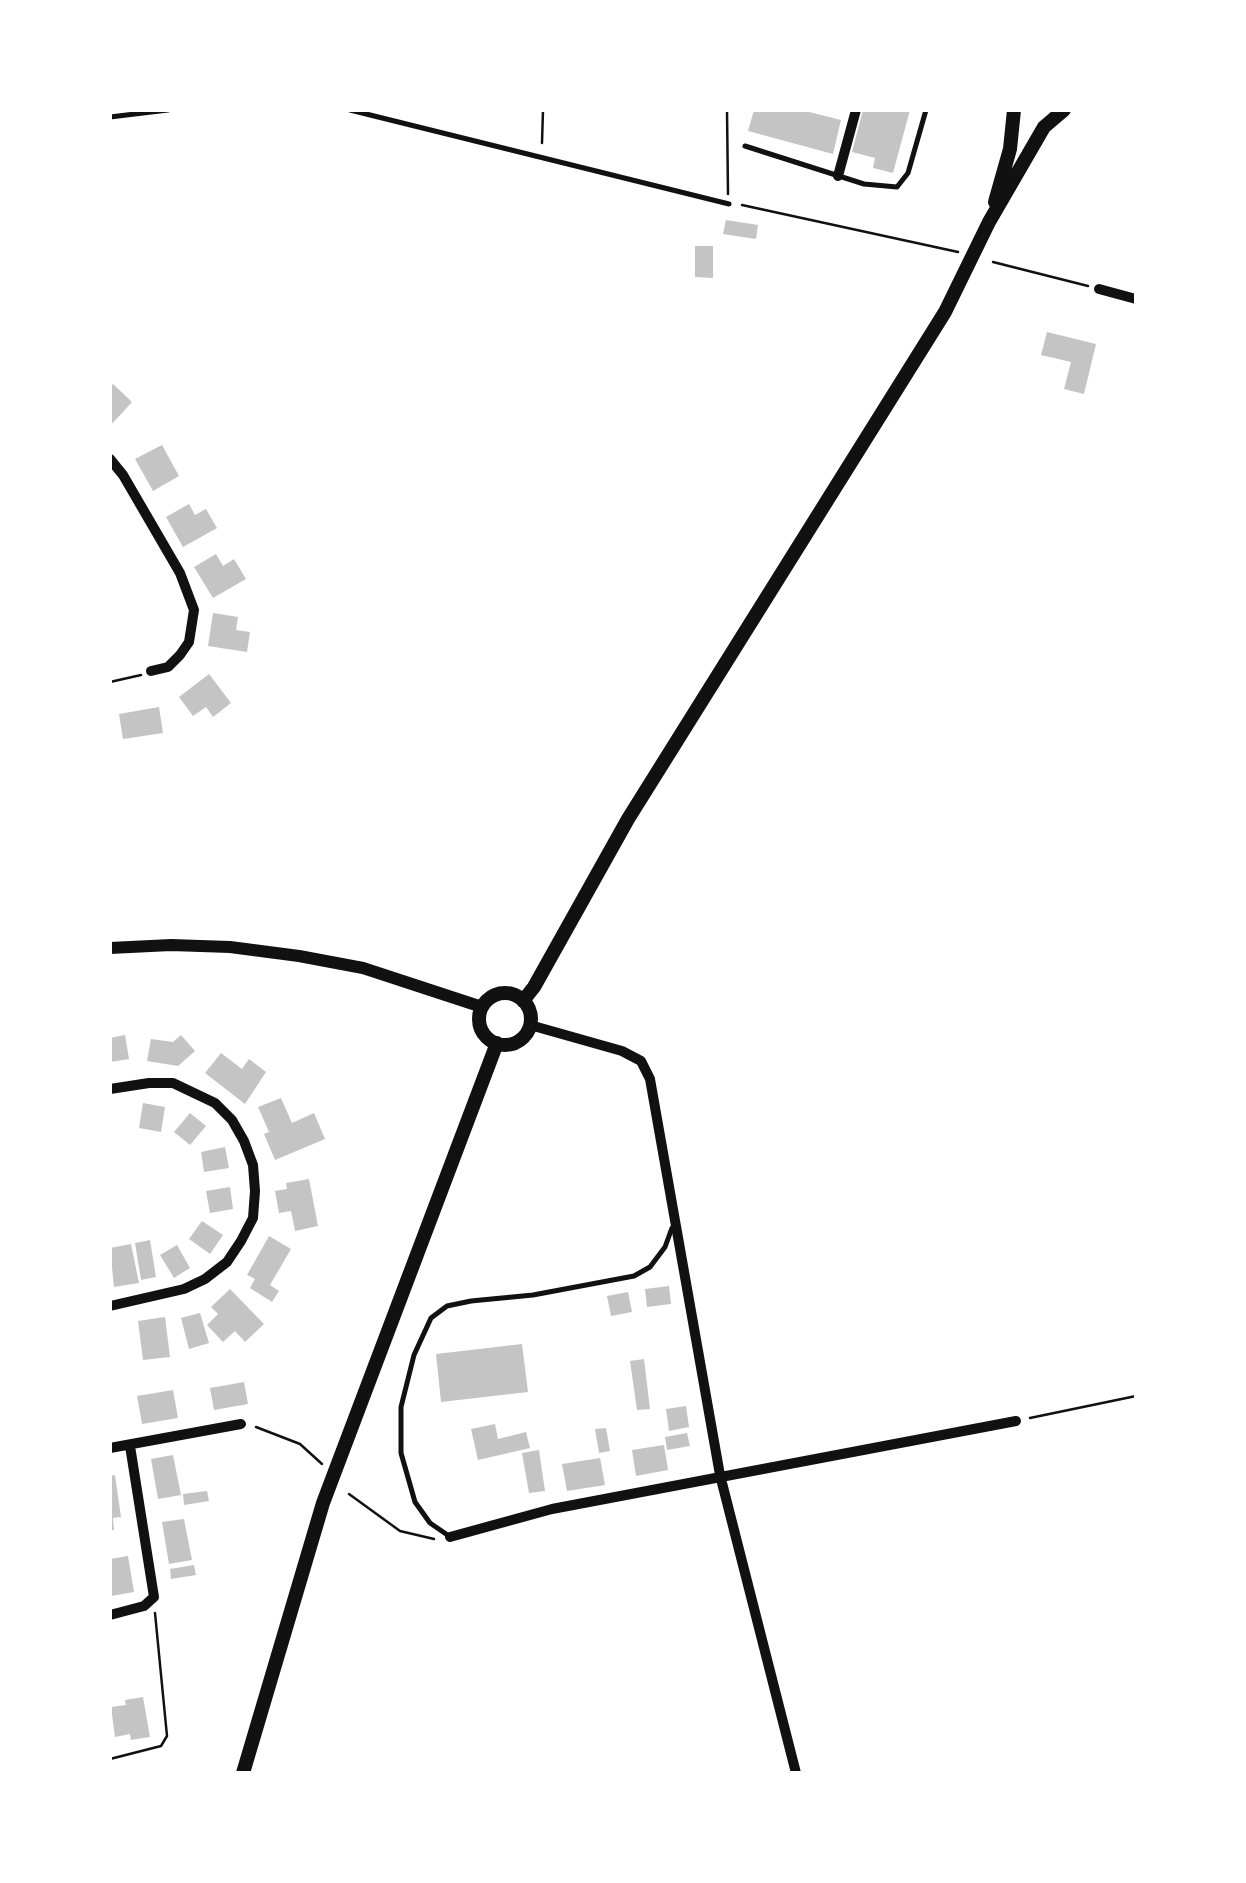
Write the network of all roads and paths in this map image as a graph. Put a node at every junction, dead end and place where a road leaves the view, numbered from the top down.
1 (168, 110) edge
2 (350, 110) edge
3 (543, 110) edge
4 (727, 110) edge
5 (856, 110) edge
6 (926, 110) edge
7 (1014, 110) edge
8 (1064, 110) edge
9 (110, 117) edge
10 (744, 146) dead end
11 (541, 159) junction
12 (838, 176) junction
13 (729, 204) junction
14 (989, 222) junction
15 (960, 252) dead end
16 (993, 262) dead end
17 (1099, 289) joint
18 (1136, 299) edge
19 (110, 459) edge
20 (151, 671) joint
21 (110, 682) edge
22 (110, 948) edge
23 (523, 1000) junction
24 (482, 1007) junction
25 (530, 1024) junction
26 (497, 1044) junction
27 (110, 1088) edge
28 (675, 1220) junction
29 (110, 1306) edge
30 (1136, 1396) edge
31 (1016, 1420) joint
32 (241, 1424) joint
33 (130, 1446) junction
34 (110, 1448) edge
35 (323, 1465) dead end
36 (720, 1475) junction
37 (349, 1494) dead end
38 (450, 1537) junction
39 (154, 1597) junction
40 (110, 1615) edge
41 (110, 1759) edge
42 (243, 1773) edge
43 (796, 1773) edge

1 - 9 lane
2 - 11 lane
3 - 11 path
4 - 13 path
5 - 12 street
6 - 12 lane
7 - 14 main road
8 - 14 main road
10 - 12 lane
11 - 13 lane
13 - 15 path
14 - 23 main road
16 - 17 path
17 - 18 street
19 - 20 street
20 - 21 path
22 - 24 street
23 - 24 main road
23 - 25 main road
24 - 26 main road
25 - 26 main road
25 - 28 street
26 - 42 main road
27 - 29 street
28 - 36 street
28 - 38 lane
30 - 31 path
31 - 36 street
32 - 33 street
32 - 35 path
33 - 34 street
33 - 39 street
36 - 38 street
36 - 43 street
37 - 38 path
39 - 40 street
39 - 41 path

